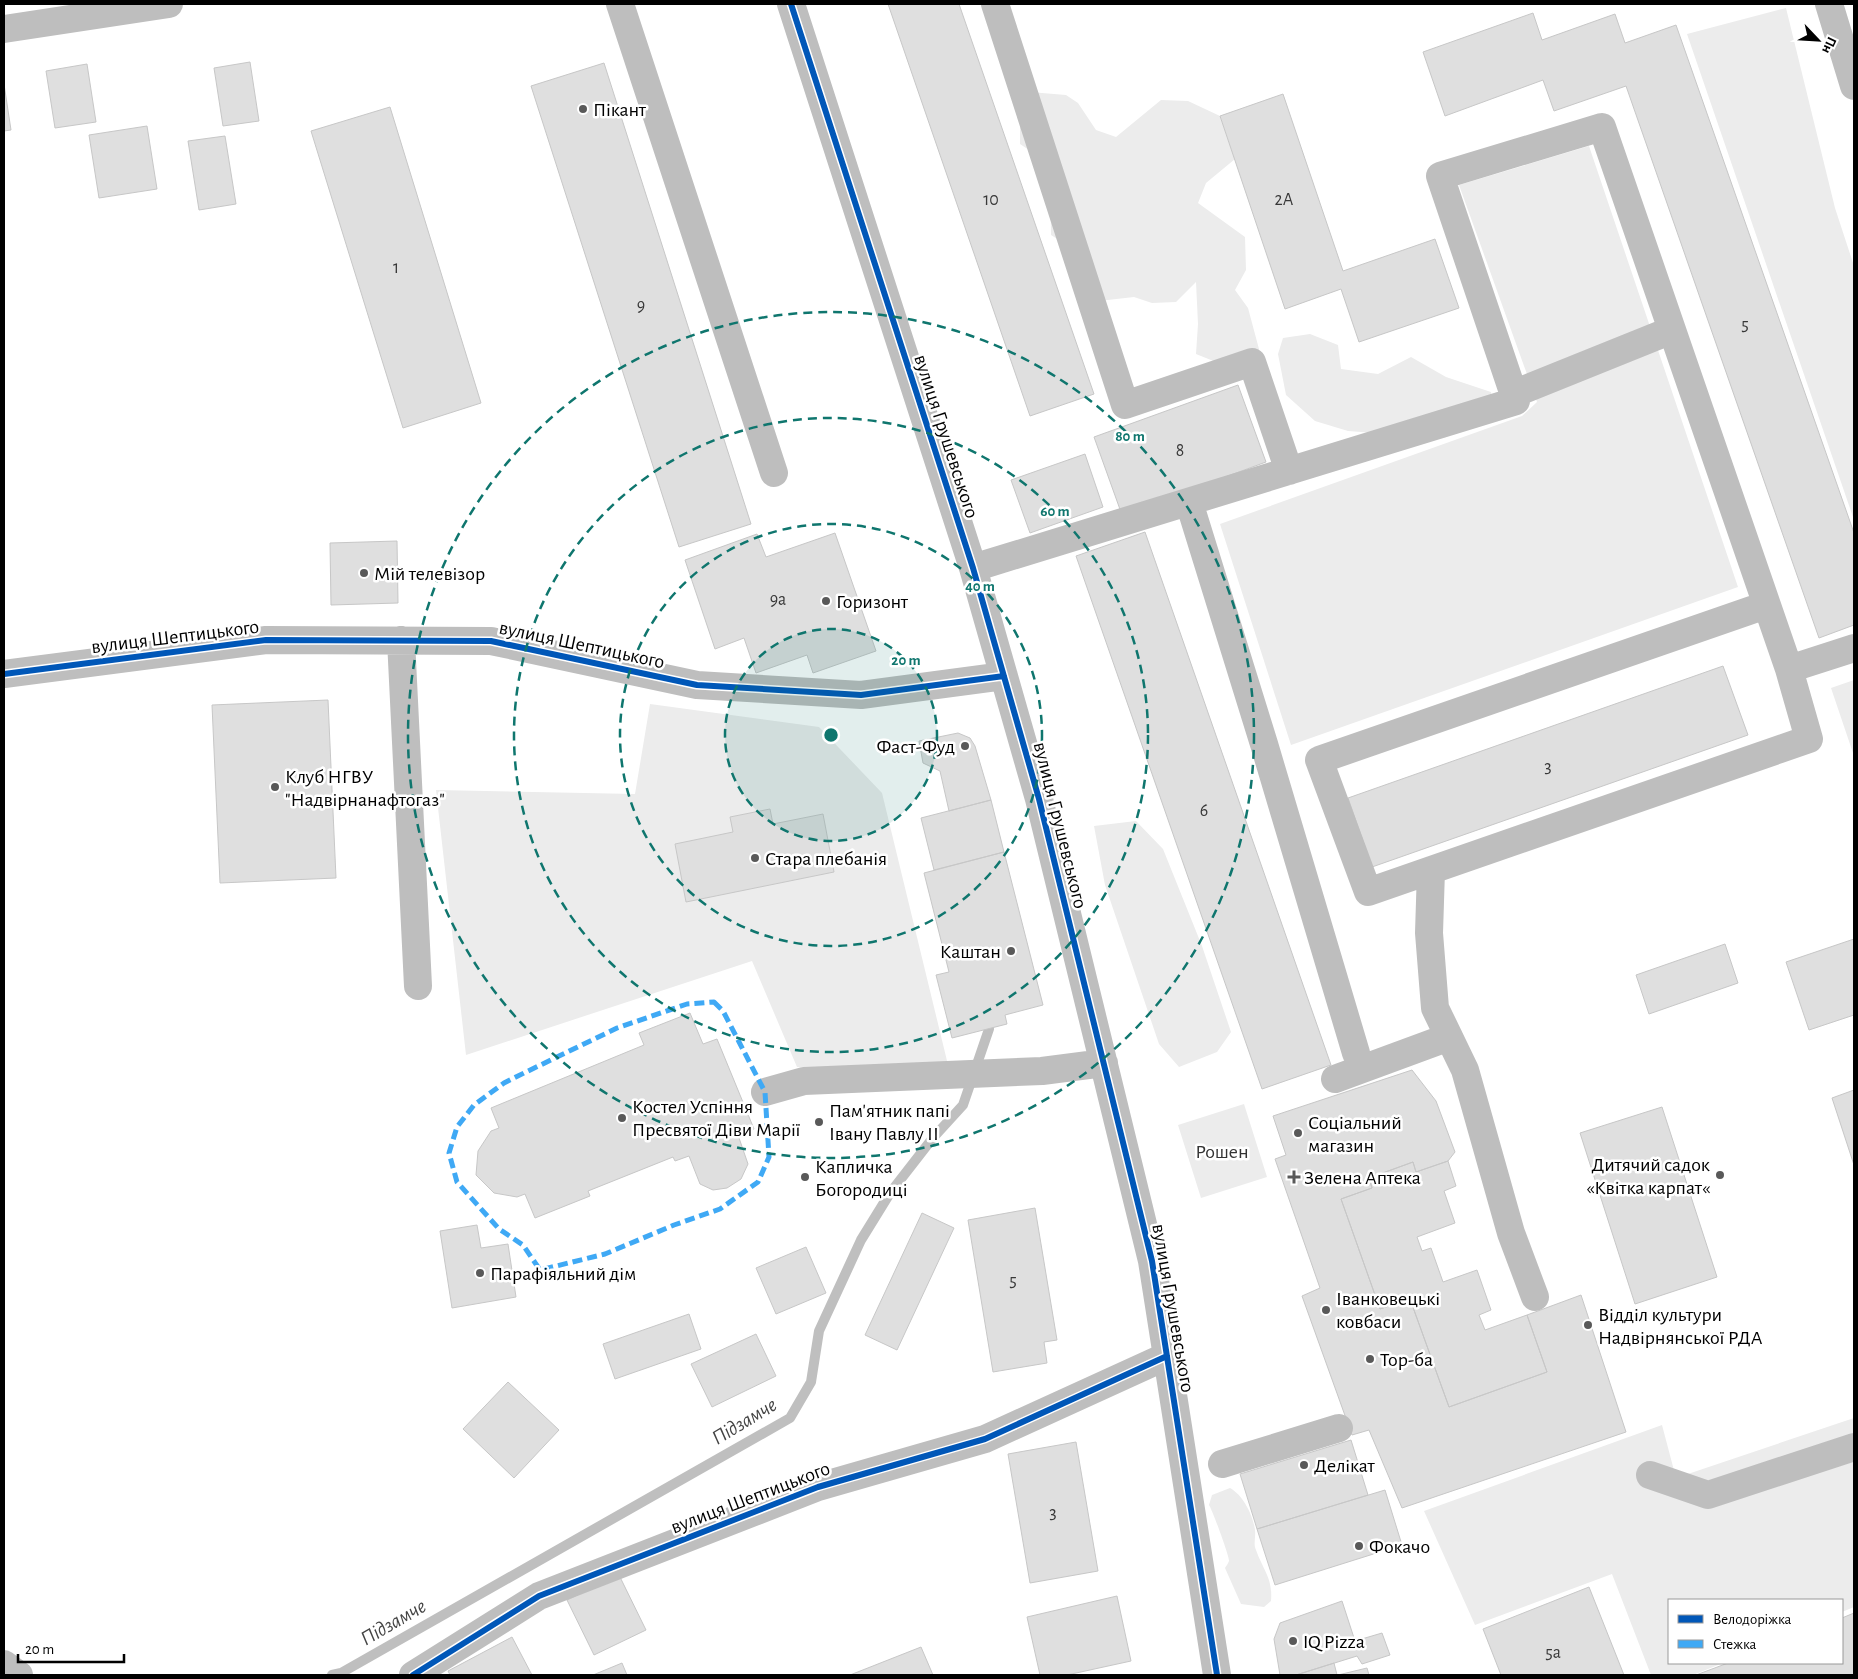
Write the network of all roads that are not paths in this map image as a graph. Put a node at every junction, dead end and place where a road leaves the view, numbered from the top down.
1 (169, 4) edge
2 (620, 4) edge
3 (790, 4) edge
4 (995, 4) edge
5 (1829, 4) edge
6 (4, 29) edge
7 (1854, 86) edge
8 (1672, 330) junction
9 (1513, 394) junction
10 (1290, 471) junction
11 (774, 473) dead end
12 (1189, 502) junction
13 (973, 568) junction
14 (1766, 605) junction
15 (401, 640) junction
16 (1854, 648) edge
17 (1788, 669) junction
18 (4, 674) edge
19 (1004, 676) junction
20 (1430, 870) junction
21 (418, 986) dead end
22 (1449, 1037) junction
23 (1356, 1053) dead end
24 (1104, 1063) junction
25 (1335, 1078) dead end
26 (765, 1092) dead end
27 (1535, 1297) dead end
28 (1167, 1356) junction
29 (1339, 1428) dead end
30 (1854, 1447) edge
31 (1222, 1464) dead end
32 (1650, 1475) dead end
33 (4, 1664) edge
34 (19, 1675) edge
35 (412, 1675) edge
36 (1217, 1675) edge

1 - 6 street
2 - 11 street
3 - 13 street, вулиця Грушевського
4 - 10 street
5 - 7 street
8 - 9 street
8 - 9 street
8 - 14 street
9 - 10 street
10 - 12 street
12 - 13 street
12 - 23 street
13 - 19 street, вулиця Грушевського
14 - 17 street
14 - 20 street
15 - 18 street, вулиця Шептицького
15 - 19 street, вулиця Шептицького
15 - 21 street
16 - 17 street
17 - 20 street
19 - 24 street, вулиця Грушевського
20 - 22 street
22 - 25 street
22 - 27 street
24 - 26 street
24 - 28 street, вулиця Грушевського
28 - 35 street, вулиця Шептицького
28 - 36 street, вулиця Грушевського
29 - 31 street
30 - 32 street
33 - 34 street

